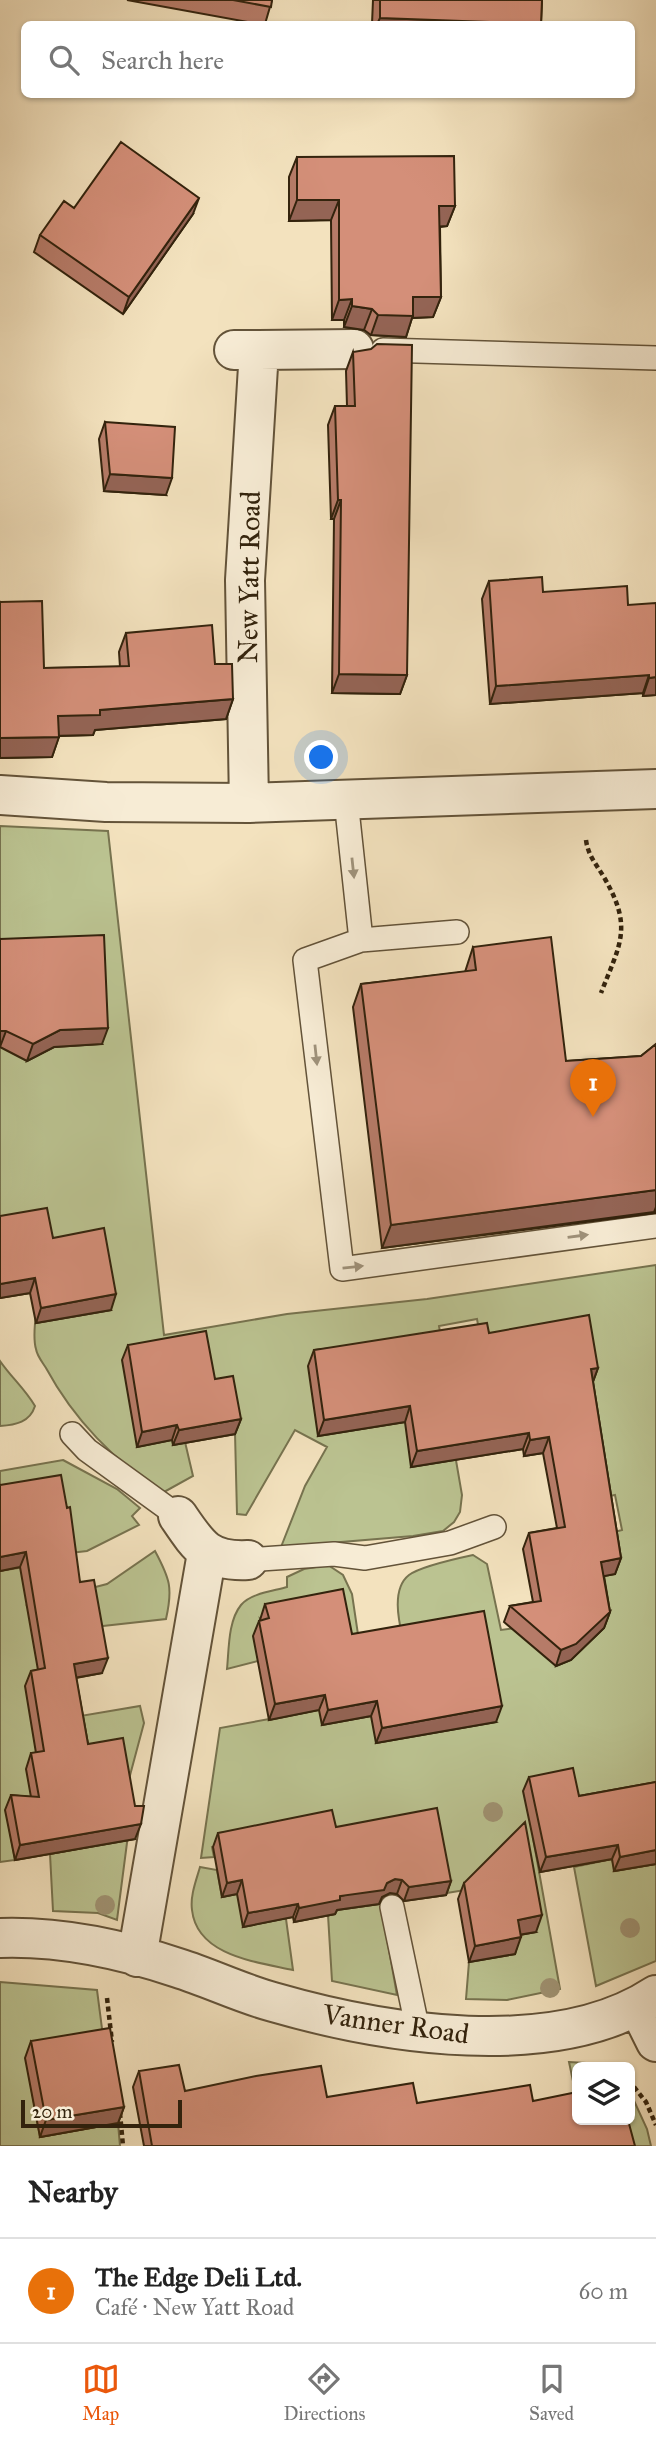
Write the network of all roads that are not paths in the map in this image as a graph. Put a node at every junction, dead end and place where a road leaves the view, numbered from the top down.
1 (354, 349) joint
2 (656, 358) edge
3 (656, 789) edge
4 (0, 795) edge
5 (346, 800) junction
6 (249, 803) junction
7 (457, 932) dead end
8 (360, 940) junction
9 (656, 1226) edge
10 (72, 1434) dead end
11 (178, 1516) joint
12 (494, 1527) dead end
13 (206, 1553) junction
14 (248, 1560) joint
15 (392, 1906) dead end
16 (0, 1938) edge
17 (137, 1957) junction
18 (647, 2001) edge
19 (418, 2031) junction
20 (656, 2042) edge

1 - 2 lane
1 - 6 street, New Yatt Road
3 - 5 street
4 - 6 street
5 - 6 street
5 -> 8 lane
7 - 8 lane
8 -> 9 lane
10 - 11 lane
11 - 13 street
12 - 14 lane
13 - 14 street
13 - 17 street
15 - 19 lane
16 - 17 street, Vanner Road
17 - 19 street, Vanner Road
18 - 19 street, Vanner Road
18 - 20 street

